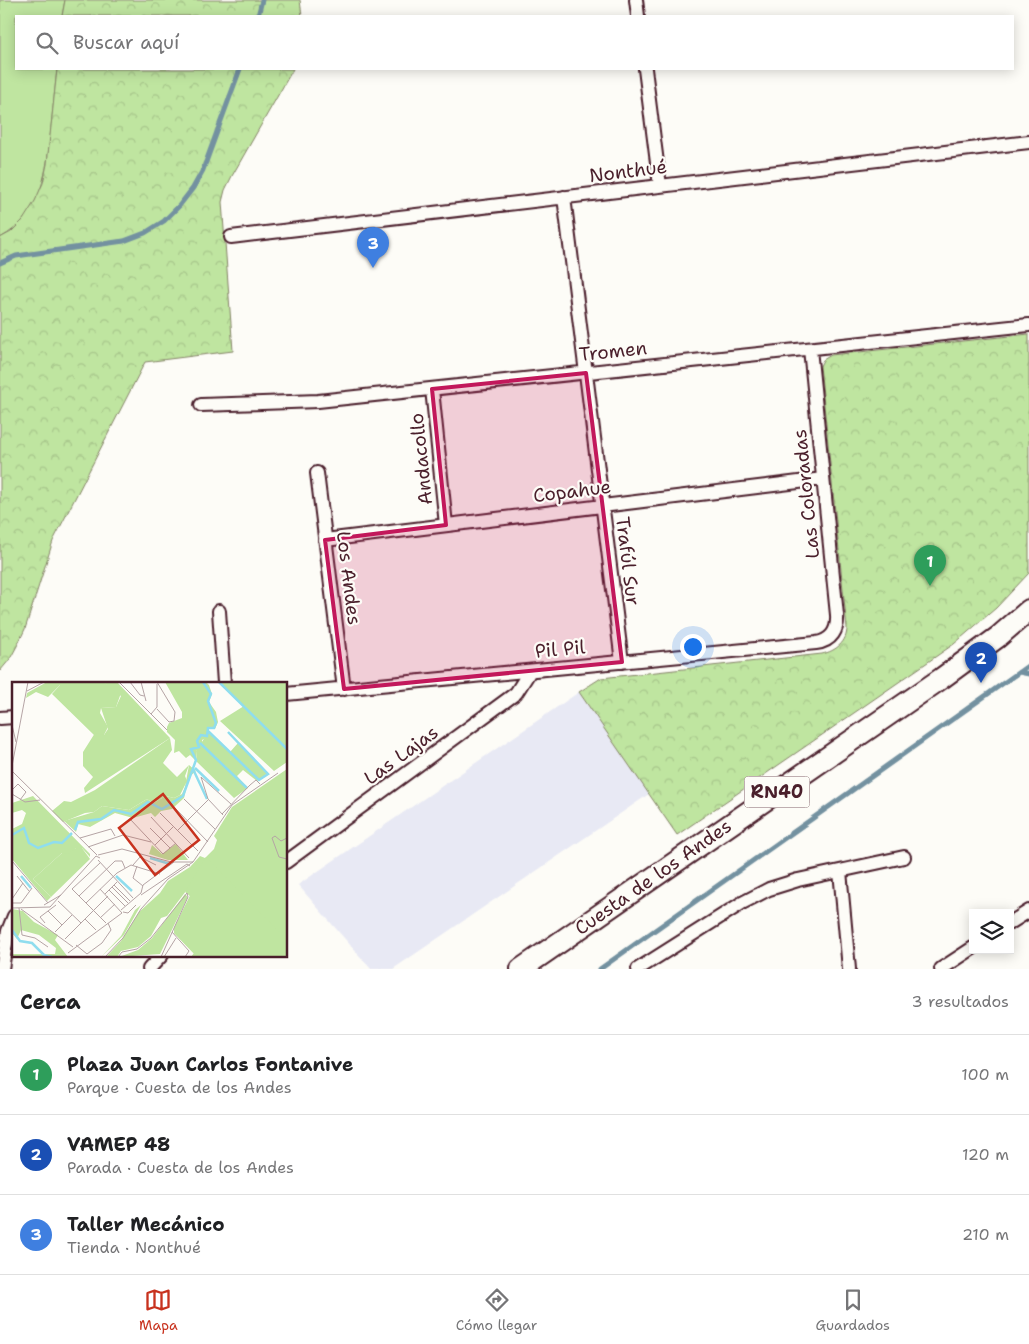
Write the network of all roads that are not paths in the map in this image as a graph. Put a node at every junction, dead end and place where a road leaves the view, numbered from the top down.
1 (636, 0) edge
2 (638, 15) edge
3 (645, 70) edge
4 (1029, 142) edge
5 (660, 186) junction
6 (564, 197) junction
7 (230, 237) dead end
8 (1029, 325) edge
9 (810, 349) junction
10 (586, 373) junction
11 (432, 389) junction
12 (200, 405) dead end
13 (317, 472) dead end
14 (823, 479) junction
15 (603, 506) junction
16 (446, 525) junction
17 (325, 540) junction
18 (1029, 610) edge
19 (219, 611) dead end
20 (834, 634) joint
21 (622, 662) junction
22 (530, 670) junction
23 (224, 682) edge
24 (344, 689) junction
25 (288, 694) edge
26 (904, 857) dead end
27 (288, 861) edge
28 (840, 871) junction
29 (1029, 911) edge
30 (1014, 920) edge
31 (12, 921) edge
32 (969, 951) edge
33 (161, 956) edge
34 (2, 969) edge
35 (149, 969) edge
36 (520, 969) edge
37 (638, 969) edge
38 (849, 969) edge
39 (941, 969) edge

1 - 2 street
3 - 5 street
4 - 5 street, Nonthué
5 - 6 street, Nonthué
6 - 7 street, Nonthué
6 - 10 street, Trafúl Sur
8 - 9 street, Tromen
9 - 10 street, Tromen
9 - 14 street, Las Coloradas
10 - 11 street, Tromen
10 - 15 street, Trafúl Sur
11 - 12 street, Tromen
11 - 16 street, Andacollo
13 - 17 street, Los Andes
14 - 15 street, Copahue
14 - 20 street, Las Coloradas
15 - 16 street, Copahue
15 - 21 street, Trafúl Sur
16 - 17 street, Copahue
17 - 24 street, Los Andes
18 - 36 main road, Cuesta de los Andes / RN40
19 - 23 street
20 - 21 street, Pil Pil
21 - 22 street, Pil Pil
22 - 24 street, Pil Pil
22 - 27 street, Las Lajas
24 - 25 street, Pil Pil
26 - 28 street
28 - 37 street
28 - 38 street
29 - 30 street
31 - 34 street
32 - 39 street
33 - 35 street

